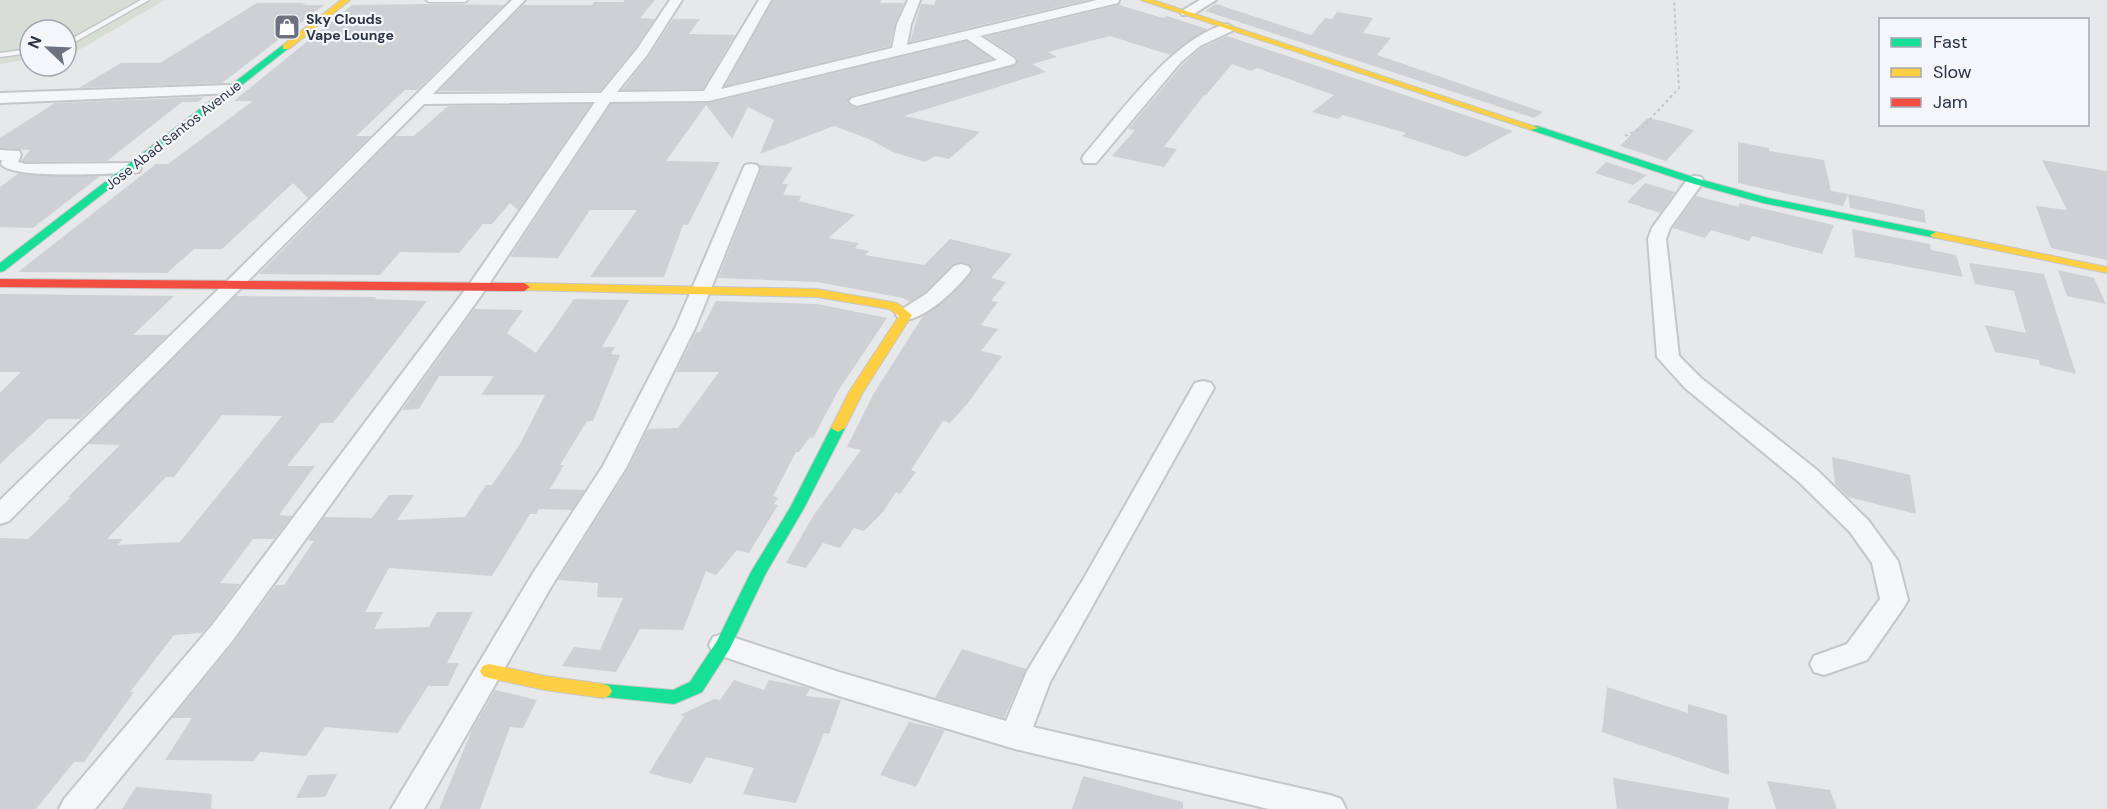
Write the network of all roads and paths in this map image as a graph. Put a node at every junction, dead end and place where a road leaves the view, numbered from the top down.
1 (146, 0) edge
2 (346, 0) edge
3 (429, 0) edge
4 (465, 0) edge
5 (519, 0) edge
6 (676, 0) edge
7 (765, 0) edge
8 (914, 0) edge
9 (1113, 0) edge
10 (1145, 0) edge
11 (1210, 0) edge
12 (1674, 0) edge
13 (1187, 12) junction
14 (1227, 28) junction
15 (970, 35) junction
16 (78, 38) edge
17 (899, 50) junction
18 (18, 53) edge
19 (0, 56) edge
20 (229, 90) junction
21 (709, 96) junction
22 (0, 98) edge
23 (605, 98) junction
24 (421, 99) junction
25 (856, 101) dead end
26 (1597, 150) junction
27 (0, 155) edge
28 (1090, 159) dead end
29 (19, 168) junction
30 (133, 168) junction
31 (751, 169) dead end
32 (0, 180) edge
33 (1695, 181) junction
34 (0, 268) edge
35 (961, 270) dead end
36 (2107, 270) edge
37 (0, 283) edge
38 (235, 284) junction
39 (478, 286) junction
40 (700, 289) junction
41 (906, 315) junction
42 (1203, 388) dead end
43 (0, 515) edge
44 (723, 645) junction
45 (1824, 664) dead end
46 (489, 670) junction
47 (1015, 736) junction
48 (75, 809) edge
49 (407, 809) edge
50 (1330, 809) edge

1 - 16 lane
2 - 20 main road, Jose Abad Santos Avenue
3 - 4 lane
5 - 24 street
6 - 23 street
7 - 21 street
8 - 17 street
9 - 15 street
10 - 13 main road
11 - 13 street
12 - 26 path
13 - 14 main road
14 - 26 main road
14 - 28 street
15 - 17 street
15 - 25 street
17 - 21 street
18 - 19 lane
20 - 22 street
20 - 30 main road, Jose Abad Santos Avenue
21 - 23 street
23 - 24 street
23 - 39 street
24 - 38 street
26 - 33 main road
27 - 29 street
29 - 30 street
29 - 32 street
30 - 34 main road, Jose Abad Santos Avenue
31 - 40 street
33 - 36 main road
33 - 45 street
35 - 41 street
37 - 38 main road
38 - 39 main road
38 - 43 street
39 - 40 main road
39 - 48 street
40 - 41 main road
40 - 46 street
41 - 44 main road
42 - 47 street
44 - 46 main road
44 - 47 street
46 - 49 street
47 - 50 street

